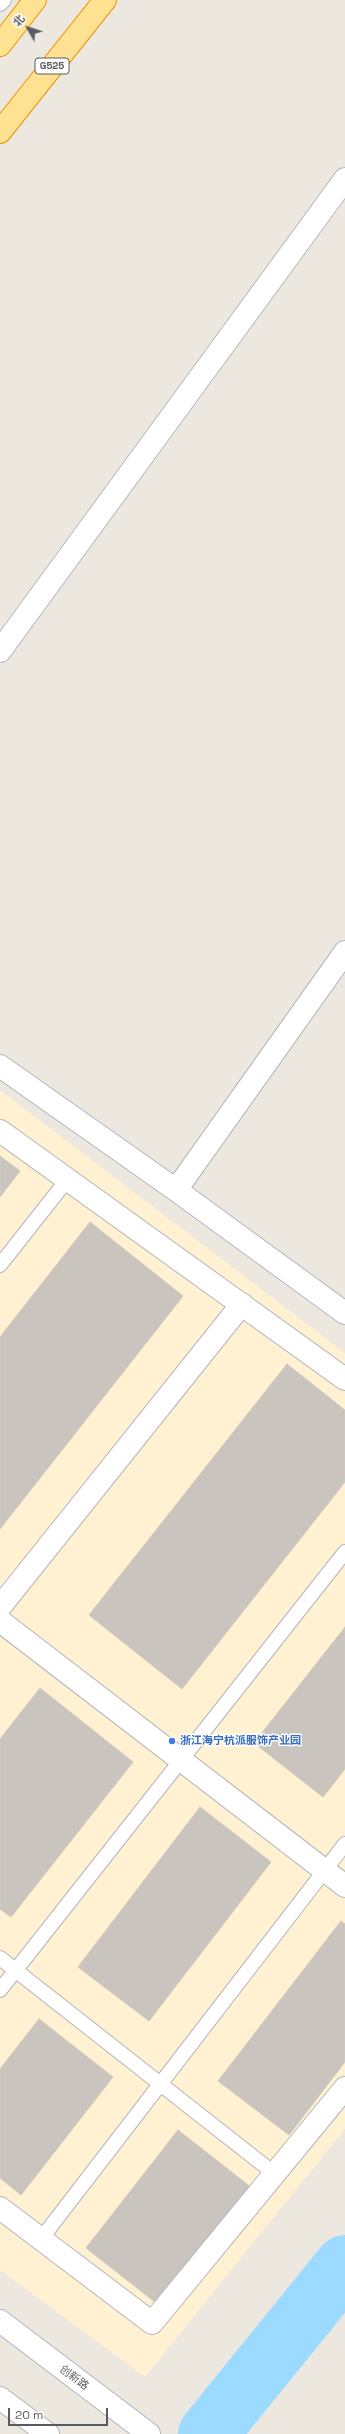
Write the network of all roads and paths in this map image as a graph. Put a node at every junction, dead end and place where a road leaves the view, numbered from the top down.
1 (4, 0) edge
2 (35, 0) edge
3 (105, 0) edge
4 (0, 4) edge
5 (0, 45) edge
6 (0, 132) edge
7 (345, 179) edge
8 (0, 651) edge
9 (345, 952) edge
10 (0, 1066) edge
11 (0, 1132) edge
12 (67, 1180) junction
13 (176, 1190) junction
14 (0, 1265) edge
15 (242, 1304) junction
16 (345, 1313) edge
17 (345, 1379) edge
18 (345, 1552) edge
19 (0, 1607) edge
20 (0, 1621) edge
21 (181, 1760) junction
22 (345, 1844) edge
23 (325, 1870) junction
24 (345, 1886) edge
25 (0, 1958) edge
26 (16, 1970) junction
27 (0, 1990) edge
28 (160, 2084) junction
29 (345, 2088) edge
30 (274, 2174) junction
31 (0, 2208) edge
32 (41, 2239) junction
33 (0, 2321) edge
34 (0, 2398) edge
35 (47, 2434) edge
36 (149, 2434) edge

1 - 4 lane
2 - 5 highway
3 - 6 highway, G525
7 - 8 street
9 - 13 street
10 - 13 street
11 - 12 street
12 - 14 lane
12 - 15 street
13 - 16 street
15 - 17 street
15 - 19 street
18 - 21 lane
20 - 21 street
21 - 23 street
21 - 26 lane
22 - 23 lane
23 - 24 street
23 - 28 lane
25 - 26 lane
26 - 27 lane
26 - 28 lane
28 - 30 lane
28 - 32 lane
29 - 30 street
30 - 32 street
31 - 32 street
33 - 36 street, 创新路
34 - 35 street

